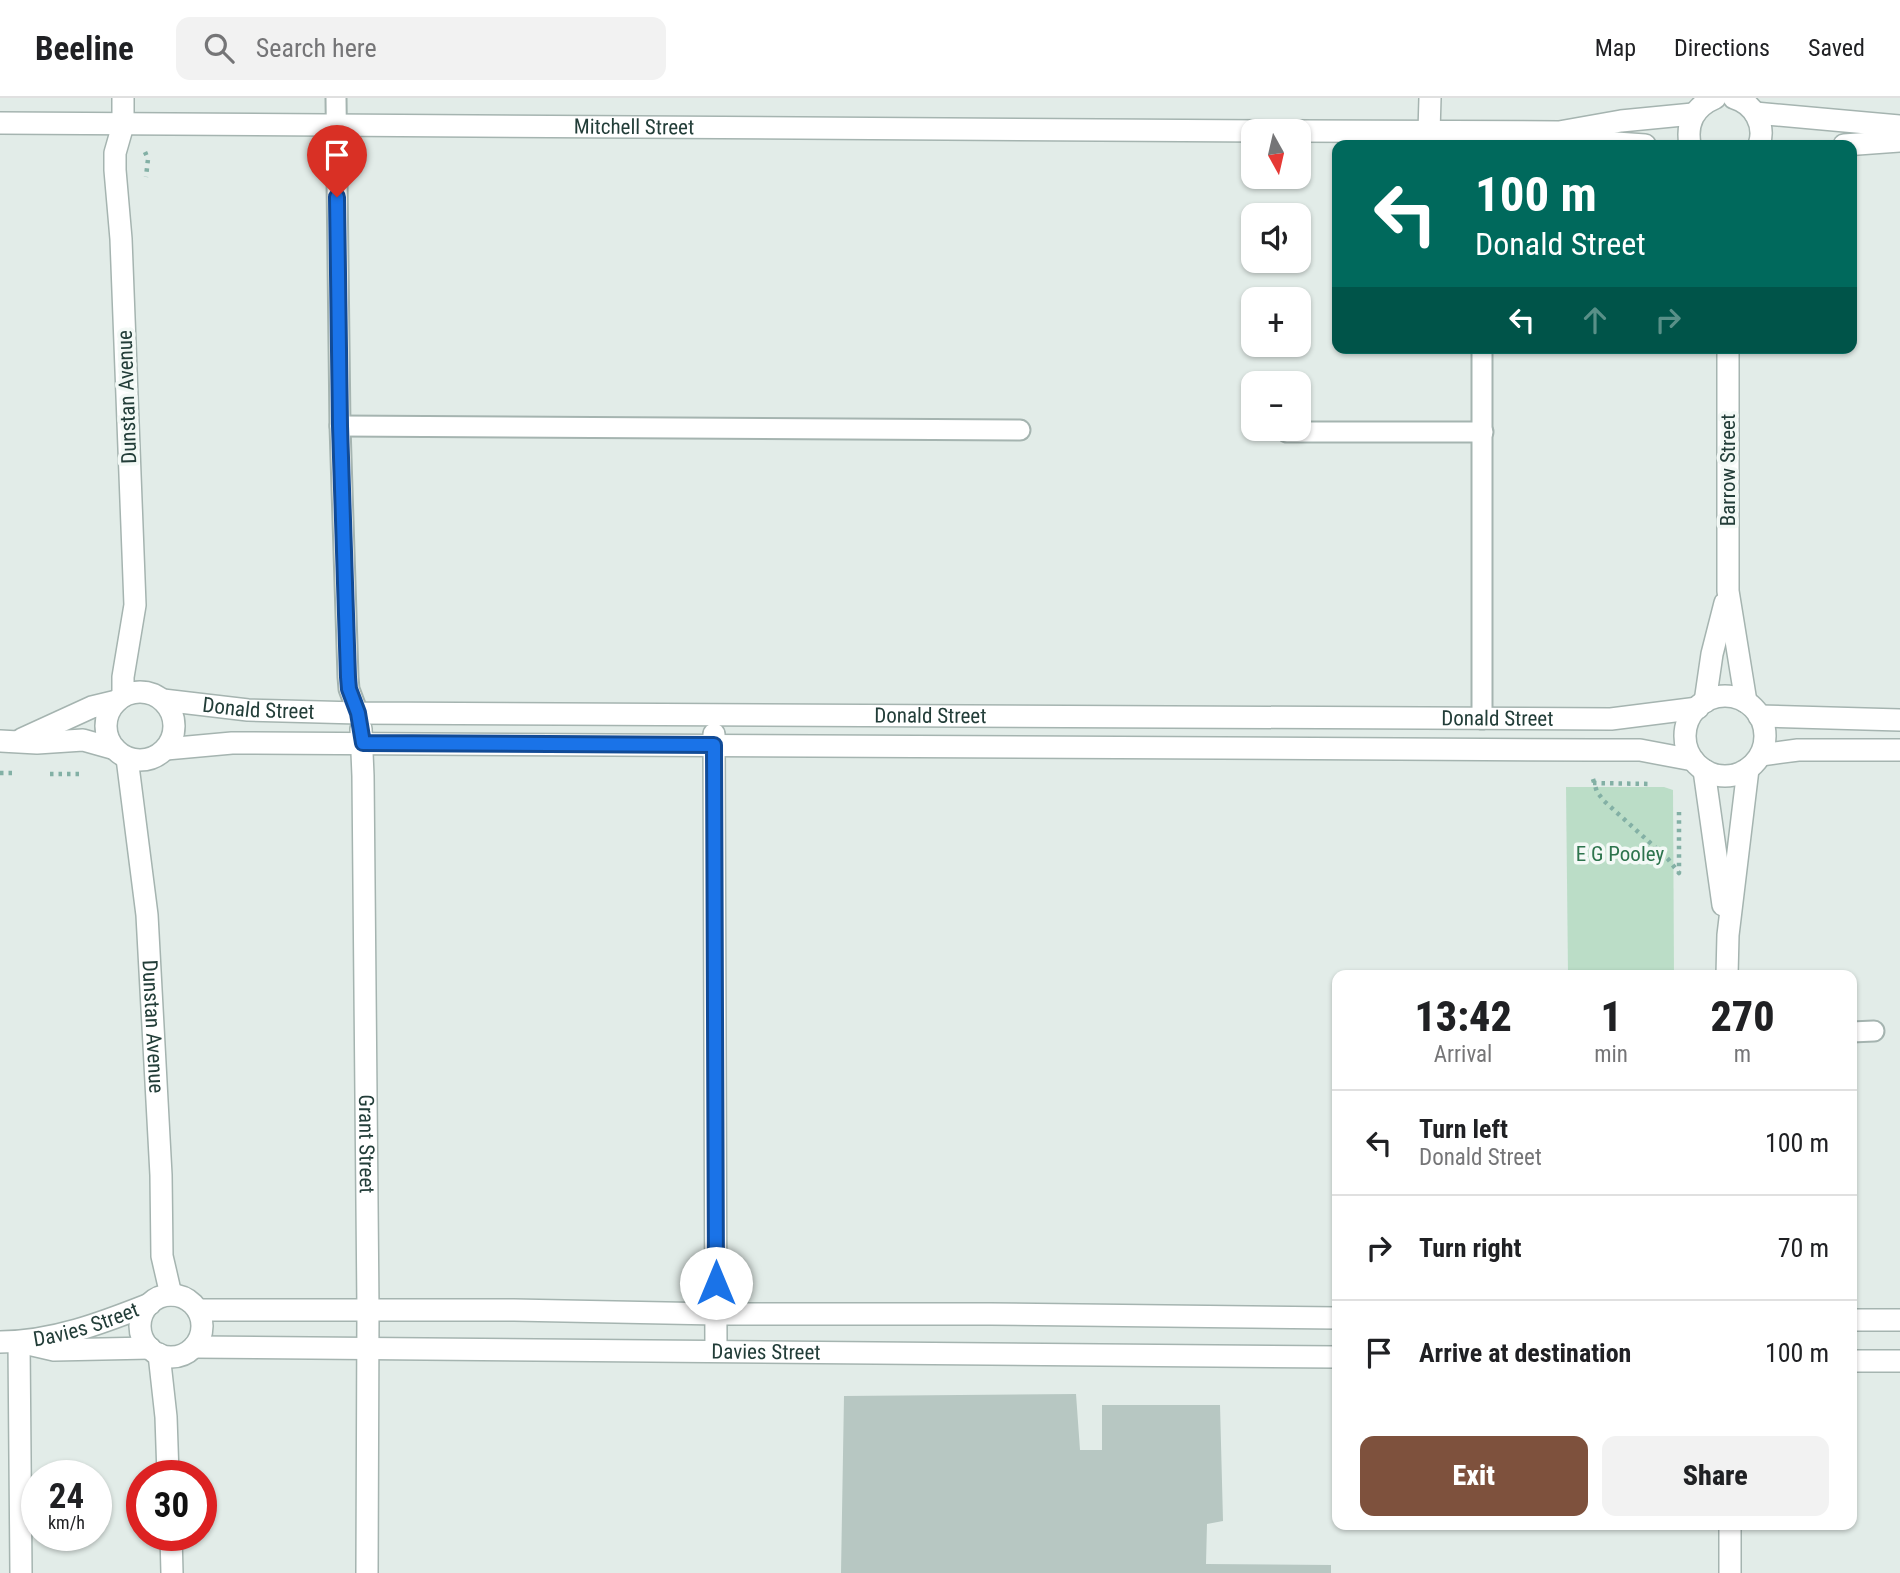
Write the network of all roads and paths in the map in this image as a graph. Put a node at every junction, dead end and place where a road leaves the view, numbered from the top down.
1 (123, 98) edge
2 (336, 98) edge
3 (1430, 98) edge
4 (1745, 103) edge
5 (1702, 104) edge
6 (0, 123) edge
7 (123, 125) junction
8 (336, 126) junction
9 (1900, 126) edge
10 (1241, 131) edge
11 (1311, 131) edge
12 (1429, 132) junction
13 (1559, 132) junction
14 (1481, 139) edge
15 (1600, 140) edge
16 (1690, 140) edge
17 (1760, 140) edge
18 (1900, 141) edge
19 (1857, 144) edge
20 (1482, 354) edge
21 (1728, 354) edge
22 (340, 426) junction
23 (1020, 430) dead end
24 (1311, 432) edge
25 (1483, 432) junction
26 (1728, 591) junction
27 (120, 699) junction
28 (163, 700) junction
29 (1701, 705) junction
30 (1753, 709) junction
31 (358, 713) junction
32 (714, 714) junction
33 (1482, 719) junction
34 (1900, 720) edge
35 (9, 741) edge
36 (363, 743) junction
37 (714, 745) junction
38 (166, 749) junction
39 (1592, 750) junction
40 (1900, 750) edge
41 (121, 754) junction
42 (1754, 762) junction
43 (1699, 765) junction
44 (1593, 783) junction
45 (1661, 784) dead end
46 (1679, 801) dead end
47 (1727, 935) junction
48 (1727, 970) edge
49 (1874, 1031) dead end
50 (1857, 1032) edge
51 (171, 1295) junction
52 (149, 1304) junction
53 (198, 1310) junction
54 (368, 1310) junction
55 (716, 1314) junction
56 (1251, 1317) junction
57 (1332, 1318) edge
58 (1857, 1320) edge
59 (1900, 1320) edge
60 (10, 1342) edge
61 (194, 1347) junction
62 (368, 1348) junction
63 (716, 1350) junction
64 (155, 1351) junction
65 (1252, 1356) junction
66 (1332, 1357) edge
67 (1857, 1361) edge
68 (1900, 1361) edge
69 (167, 1460) edge
70 (1730, 1530) edge
71 (171, 1551) edge
72 (21, 1573) edge
73 (172, 1573) edge
74 (367, 1573) edge
75 (1730, 1573) edge

1 - 7 street, Dunstan Avenue
2 - 8 lane
3 - 12 street
4 - 9 street
4 - 17 street
5 - 13 street
5 - 16 street
6 - 7 street, Mitchell Street
7 - 8 street, Mitchell Street
7 - 27 street, Dunstan Avenue
8 - 10 street, Mitchell Street
8 - 22 lane
11 - 12 street
12 - 14 street
13 - 14 street
13 - 15 street
18 - 19 street
20 - 25 lane
21 - 26 street, Barrow Street
22 - 23 lane
22 - 31 lane
24 - 25 lane
25 - 33 lane
26 - 29 street, Barrow Street
26 - 30 street, Barrow Street
27 - 28 street
27 - 35 street
27 - 41 street
28 - 31 street, Donald Street
28 - 38 street
29 - 30 street
29 - 33 street, Donald Street
29 - 43 street
30 - 34 street
30 - 42 street
31 - 32 street, Donald Street
31 - 36 street, Grant Street
32 - 33 street, Donald Street
32 - 37 street
35 - 41 street
36 - 37 street, Donald Street
36 - 38 street, Donald Street
36 - 54 street, Grant Street
37 - 39 street, Donald Street
37 - 55 street
38 - 41 street
39 - 43 street, Donald Street
39 - 44 path
40 - 42 street
41 - 51 street, Dunstan Avenue
42 - 43 street
42 - 47 street
43 - 47 street
44 - 45 path
44 - 46 path
47 - 48 street
49 - 50 lane
51 - 52 street
51 - 53 street
52 - 60 street, Davies Street
52 - 64 street
53 - 54 street, Davies Street
53 - 61 street
54 - 55 street, Davies Street
54 - 62 street, Grant Street
55 - 56 street, Davies Street
55 - 63 street
56 - 57 street, Davies Street
56 - 65 street
58 - 59 street
60 - 64 street, Davies Street
60 - 72 street
61 - 62 street, Davies Street
61 - 64 street
62 - 63 street, Davies Street
62 - 74 street, Grant Street
63 - 65 street, Davies Street
64 - 69 street
65 - 66 street, Davies Street
67 - 68 street
70 - 75 street
71 - 73 street

